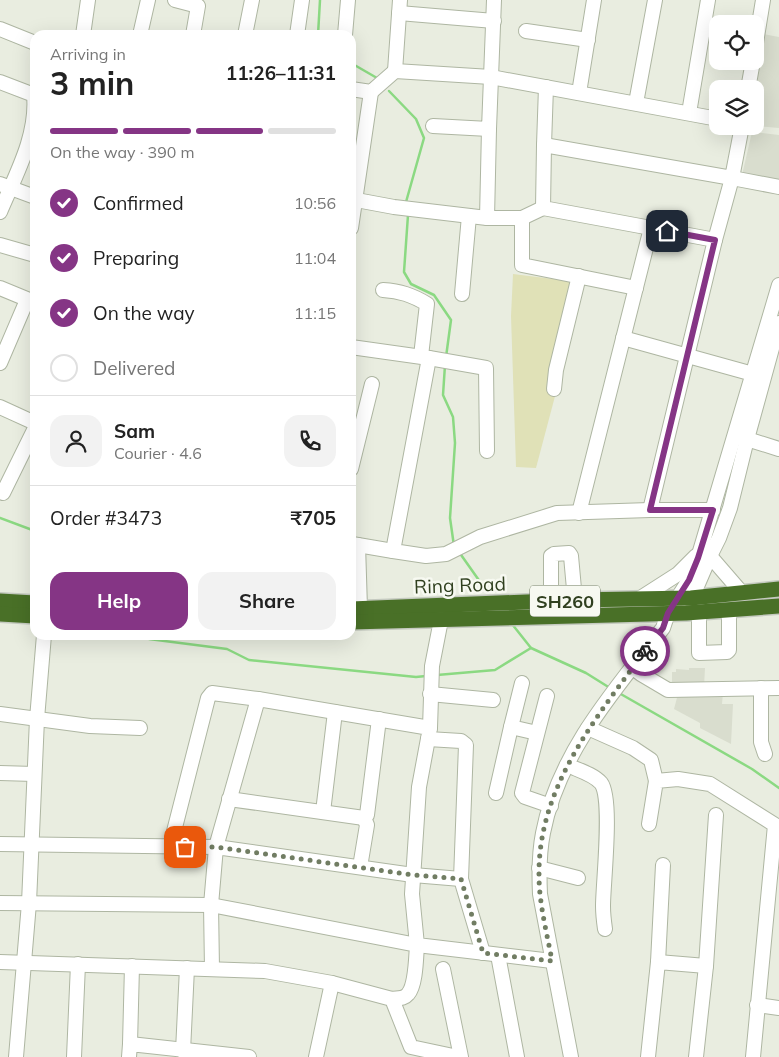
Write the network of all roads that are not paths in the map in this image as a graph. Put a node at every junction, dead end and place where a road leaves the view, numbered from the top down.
1 (88, 0) edge
2 (148, 0) edge
3 (175, 0) edge
4 (252, 0) edge
5 (302, 0) edge
6 (348, 0) edge
7 (494, 0) edge
8 (594, 0) edge
9 (655, 0) edge
10 (708, 0) edge
11 (763, 0) edge
12 (400, 6) edge
13 (761, 15) edge
14 (494, 21) junction
15 (0, 29) edge
16 (84, 30) edge
17 (141, 30) edge
18 (194, 30) edge
19 (247, 30) edge
20 (298, 30) edge
21 (345, 30) edge
22 (526, 31) dead end
23 (588, 40) junction
24 (30, 41) edge
25 (395, 71) junction
26 (491, 77) junction
27 (0, 82) edge
28 (546, 87) junction
29 (356, 90) edge
30 (371, 92) junction
31 (30, 93) edge
32 (579, 93) junction
33 (636, 103) junction
34 (689, 113) junction
35 (709, 117) edge
36 (433, 126) dead end
37 (488, 129) junction
38 (30, 132) edge
39 (740, 135) edge
40 (544, 145) junction
41 (732, 178) junction
42 (356, 181) edge
43 (5, 186) edge
44 (779, 186) edge
45 (30, 195) edge
46 (356, 199) edge
47 (543, 208) junction
48 (0, 212) edge
49 (469, 216) junction
50 (487, 218) junction
51 (522, 218) junction
52 (651, 228) junction
53 (715, 240) junction
54 (0, 245) edge
55 (30, 254) edge
56 (579, 276) junction
57 (779, 285) edge
58 (0, 288) edge
59 (636, 288) junction
60 (383, 290) dead end
61 (462, 294) dead end
62 (30, 301) edge
63 (30, 303) edge
64 (779, 323) edge
65 (623, 338) junction
66 (356, 348) edge
67 (687, 356) junction
68 (425, 357) junction
69 (0, 363) edge
70 (753, 374) junction
71 (372, 384) dead end
72 (554, 389) dead end
73 (0, 407) edge
74 (30, 421) edge
75 (742, 435) junction
76 (30, 438) edge
77 (356, 449) edge
78 (779, 449) edge
79 (487, 451) dead end
80 (3, 493) dead end
81 (650, 510) junction
82 (713, 510) junction
83 (579, 513) junction
84 (356, 544) edge
85 (393, 551) junction
86 (705, 554) junction
87 (779, 589) edge
88 (742, 593) junction
89 (639, 599) junction
90 (575, 600) junction
91 (0, 601) edge
92 (551, 601) junction
93 (691, 604) junction
94 (779, 606) edge
95 (30, 609) edge
96 (30, 609) edge
97 (356, 609) edge
98 (729, 610) junction
99 (668, 613) junction
100 (0, 614) edge
101 (441, 620) junction
102 (356, 622) edge
103 (663, 628) junction
104 (44, 640) edge
105 (633, 668) junction
106 (522, 683) dead end
107 (761, 688) junction
108 (779, 688) edge
109 (430, 692) junction
110 (547, 696) dead end
111 (258, 699) junction
112 (493, 700) dead end
113 (334, 712) junction
114 (0, 714) edge
115 (37, 719) junction
116 (379, 719) junction
117 (511, 727) junction
118 (140, 728) dead end
119 (588, 728) junction
120 (429, 733) junction
121 (537, 733) junction
122 (765, 754) dead end
123 (567, 765) junction
124 (0, 773) edge
125 (34, 774) junction
126 (656, 781) junction
127 (496, 793) dead end
128 (229, 799) junction
129 (551, 806) junction
130 (323, 812) junction
131 (716, 815) dead end
132 (364, 818) junction
133 (649, 824) dead end
134 (0, 844) edge
135 (31, 845) junction
136 (170, 847) junction
137 (216, 847) junction
138 (664, 865) dead end
139 (360, 867) junction
140 (539, 868) junction
141 (413, 875) junction
142 (578, 878) dead end
143 (461, 879) junction
144 (0, 903) edge
145 (29, 904) junction
146 (211, 905) junction
147 (605, 930) dead end
148 (417, 945) junction
149 (483, 953) junction
150 (498, 955) junction
151 (552, 961) junction
152 (0, 962) edge
153 (658, 962) junction
154 (23, 963) junction
155 (78, 964) junction
156 (132, 966) junction
157 (706, 966) junction
158 (187, 968) junction
159 (212, 969) junction
160 (443, 969) dead end
161 (332, 982) junction
162 (392, 999) junction
163 (757, 1005) junction
164 (779, 1008) edge
165 (130, 1050) edge
166 (183, 1051) junction
167 (16, 1057) edge
168 (74, 1057) edge
169 (249, 1057) edge
170 (316, 1057) edge
171 (460, 1057) edge
172 (517, 1057) edge
173 (571, 1057) edge
174 (648, 1057) edge
175 (696, 1057) edge
176 (753, 1057) edge

1 - 16 street
2 - 17 street
3 - 18 street
4 - 19 street
5 - 20 street
6 - 21 street
7 - 14 street
8 - 23 street
9 - 33 street
10 - 34 street
11 - 13 street
12 - 14 street
12 - 25 street
14 - 26 street
15 - 24 street
22 - 23 street
23 - 32 street
25 - 26 street
25 - 30 street
26 - 28 street
26 - 37 street
27 - 31 street
28 - 32 street
28 - 40 street
29 - 30 street
30 - 42 street
32 - 33 street
33 - 34 street
34 - 35 street
36 - 37 street
37 - 50 street
38 - 43 street
39 - 41 street
40 - 41 street
40 - 47 street
41 - 44 street
41 - 53 street
43 - 45 street
43 - 48 street
46 - 49 street
47 - 51 street
47 - 52 street
49 - 50 street
49 - 61 street
50 - 51 street
51 - 56 street
52 - 53 street
52 - 59 street
53 - 67 street
54 - 55 street
56 - 59 street
56 - 72 street
57 - 70 street
58 - 62 street
59 - 65 street
60 - 68 street
63 - 69 street
64 - 75 street
65 - 67 street
65 - 83 street
66 - 68 street
67 - 70 street
67 - 81 street
68 - 79 street
68 - 85 street
70 - 75 street
71 - 77 street
73 - 74 street
75 - 78 street
75 - 82 street
75 - 86 street
76 - 80 street
81 - 82 street
81 - 83 street
82 - 86 street
83 - 85 street
84 - 85 street
86 - 88 street
86 - 89 street
86 - 93 street
87 - 88 highway, Ring Road / SH260
88 - 93 highway, Ring Road / SH260
89 - 90 highway, Ring Road / SH260
89 - 93 highway, Ring Road / SH260
90 - 92 highway, Ring Road / SH260
90 - 92 street
91 - 95 highway
92 - 97 highway, Ring Road / SH260
93 - 98 highway, Ring Road / SH260
93 - 98 street
93 - 99 highway, Ring Road / SH260
93 - 103 street
94 - 98 highway, Ring Road / SH260
96 - 100 highway
99 - 101 highway, Ring Road / SH260
99 - 103 street
101 - 102 highway, Ring Road / SH260
101 - 109 street
103 - 105 street
104 - 115 street
105 - 107 street
105 - 119 street
106 - 117 street
107 - 108 street
107 - 122 street
109 - 112 street
109 - 120 street
110 - 121 street
111 - 113 street
111 - 128 street
111 - 136 street
113 - 116 street
113 - 130 street
114 - 115 street
115 - 118 street
115 - 125 street
116 - 120 street
116 - 132 street
117 - 121 street
117 - 127 street
119 - 123 street
119 - 126 street
120 - 141 street
120 - 143 street
121 - 129 street
123 - 129 street
123 - 147 street
124 - 125 street
125 - 135 street
126 - 133 street
126 - 163 street
128 - 130 street
128 - 137 street
129 - 140 street
130 - 132 street
131 - 157 street
132 - 139 street
134 - 135 street
135 - 136 street
135 - 145 street
136 - 137 street
137 - 139 street
137 - 146 street
138 - 153 street
139 - 141 street
140 - 142 street
140 - 151 street
141 - 143 street
141 - 148 street
143 - 149 street
144 - 145 street
145 - 146 street
145 - 154 street
146 - 148 street
146 - 159 street
148 - 149 street
148 - 162 street
149 - 150 street
150 - 151 street
150 - 172 street
151 - 173 street
152 - 154 street
153 - 157 street
153 - 174 street
154 - 155 street
154 - 167 street
155 - 156 street
155 - 168 street
156 - 158 street
156 - 165 street
157 - 175 street
158 - 159 street
158 - 166 street
159 - 161 street
160 - 171 street
161 - 162 street
161 - 170 street
162 - 171 street
163 - 164 street
163 - 176 street
165 - 166 street
166 - 169 street

